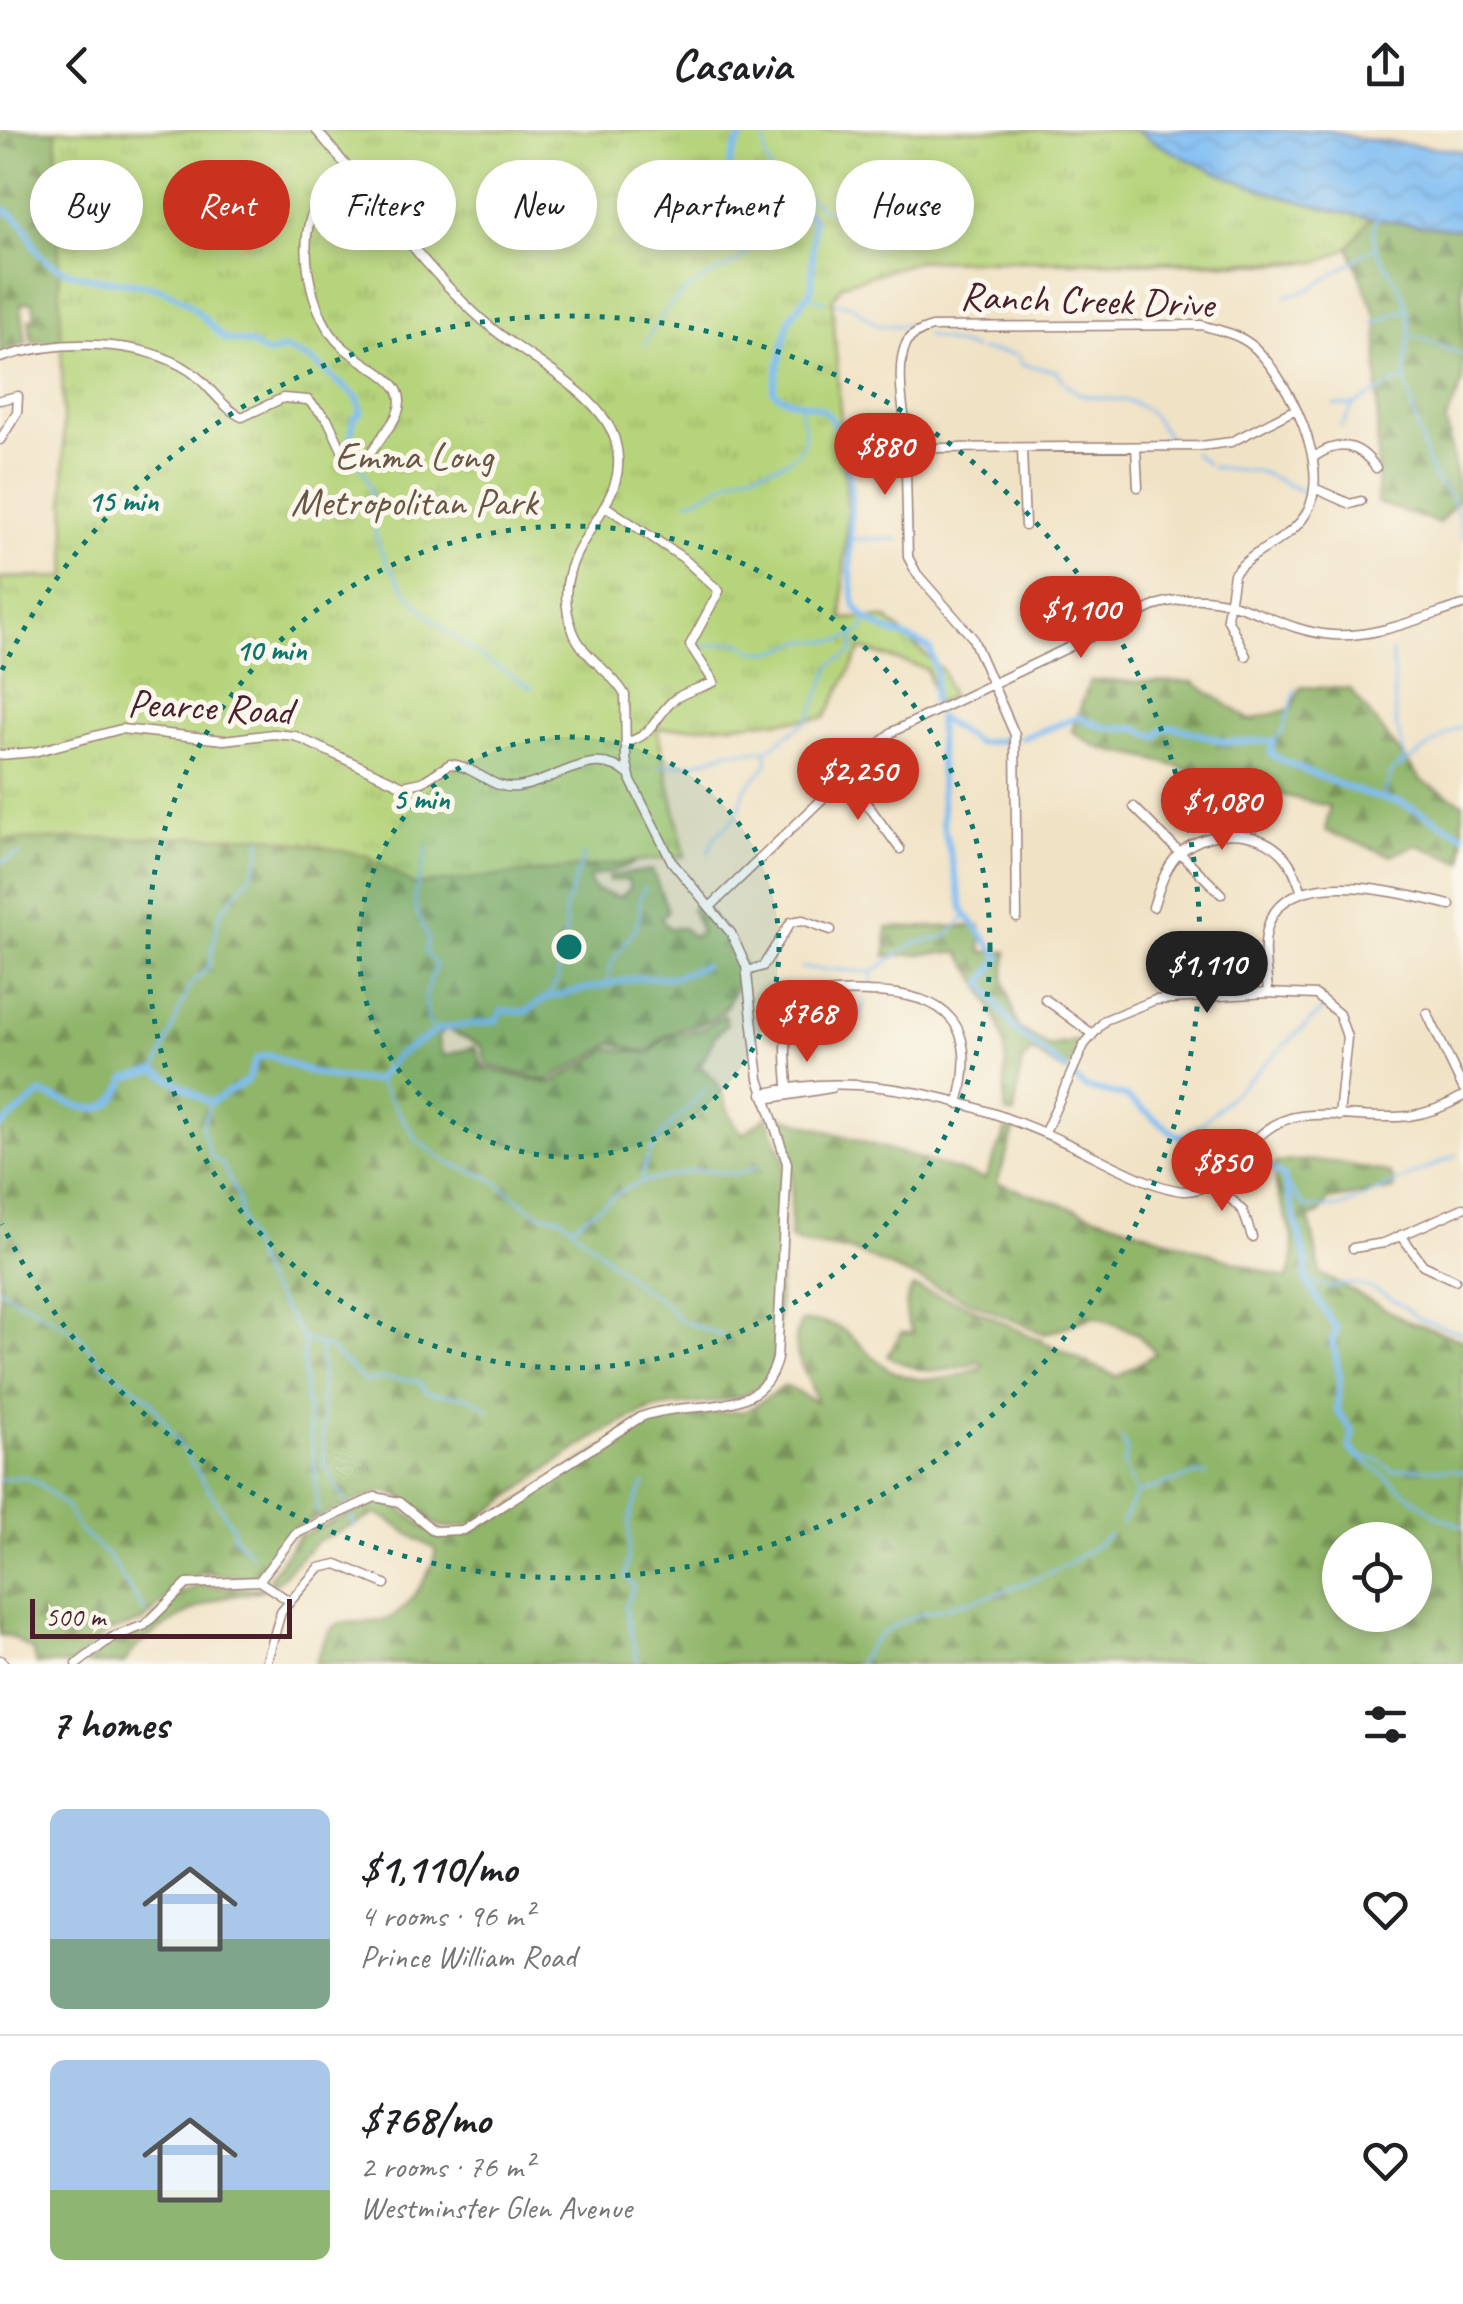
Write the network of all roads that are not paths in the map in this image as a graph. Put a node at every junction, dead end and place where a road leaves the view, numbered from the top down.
1 (316, 130) edge
2 (342, 160) edge
3 (310, 240) edge
4 (421, 250) edge
5 (0, 358) edge
6 (0, 400) edge
7 (1294, 410) junction
8 (0, 440) edge
9 (1136, 447) junction
10 (1022, 448) junction
11 (917, 454) junction
12 (1314, 458) junction
13 (1376, 468) dead end
14 (1138, 487) dead end
15 (1314, 488) junction
16 (1361, 502) dead end
17 (605, 506) junction
18 (1025, 526) dead end
19 (1227, 600) junction
20 (1462, 608) edge
21 (1246, 656) dead end
22 (993, 682) junction
23 (626, 742) junction
24 (0, 756) edge
25 (626, 760) junction
26 (614, 763) junction
27 (629, 775) junction
28 (846, 775) junction
29 (1134, 808) dead end
30 (900, 849) dead end
31 (1180, 853) junction
32 (1302, 892) junction
33 (1221, 894) dead end
34 (708, 905) junction
35 (1450, 905) dead end
36 (1152, 907) dead end
37 (1017, 918) dead end
38 (831, 930) dead end
39 (747, 971) junction
40 (1268, 993) junction
41 (1045, 999) dead end
42 (1427, 1013) dead end
43 (1091, 1033) junction
44 (856, 1086) junction
45 (788, 1087) junction
46 (1463, 1088) edge
47 (764, 1096) junction
48 (1463, 1096) edge
49 (958, 1104) junction
50 (1339, 1116) junction
51 (1045, 1132) junction
52 (1214, 1182) junction
53 (1463, 1208) edge
54 (1402, 1236) junction
55 (1252, 1237) dead end
56 (1352, 1248) dead end
57 (1455, 1280) dead end
58 (259, 1580) junction
59 (385, 1584) dead end
60 (288, 1600) junction
61 (77, 1664) edge
62 (266, 1664) edge

1 - 2 street
3 - 5 street
4 - 17 street
6 - 8 street
7 - 9 street
7 - 11 street, Ranch Creek Drive
7 - 12 street, Ranch Creek Drive
9 - 10 street
9 - 14 street
10 - 11 street
10 - 18 street
11 - 22 street
12 - 13 street
12 - 15 street, Ranch Creek Drive
15 - 16 street
15 - 19 street, Ranch Creek Drive
17 - 23 street
17 - 23 street
19 - 20 street
19 - 21 street
19 - 22 street
22 - 28 street
22 - 37 street
23 - 25 street
24 - 26 street, Pearce Road
25 - 26 street, Pearce Road
25 - 27 street
26 - 27 street
27 - 34 street
28 - 30 street
28 - 34 street
29 - 31 street
31 - 32 street
31 - 33 street
31 - 36 street
32 - 35 street
32 - 40 street
34 - 39 street
38 - 39 street
39 - 47 street
40 - 43 street
40 - 50 street
41 - 43 street
42 - 46 street
43 - 51 street
44 - 45 street
44 - 47 street
44 - 49 street
45 - 47 street
45 - 49 street
47 - 58 street
48 - 50 street
49 - 51 street
50 - 52 street
51 - 52 street
52 - 55 street
53 - 54 street
54 - 56 street
54 - 57 street
58 - 60 street
58 - 61 street
59 - 60 street
60 - 62 street

